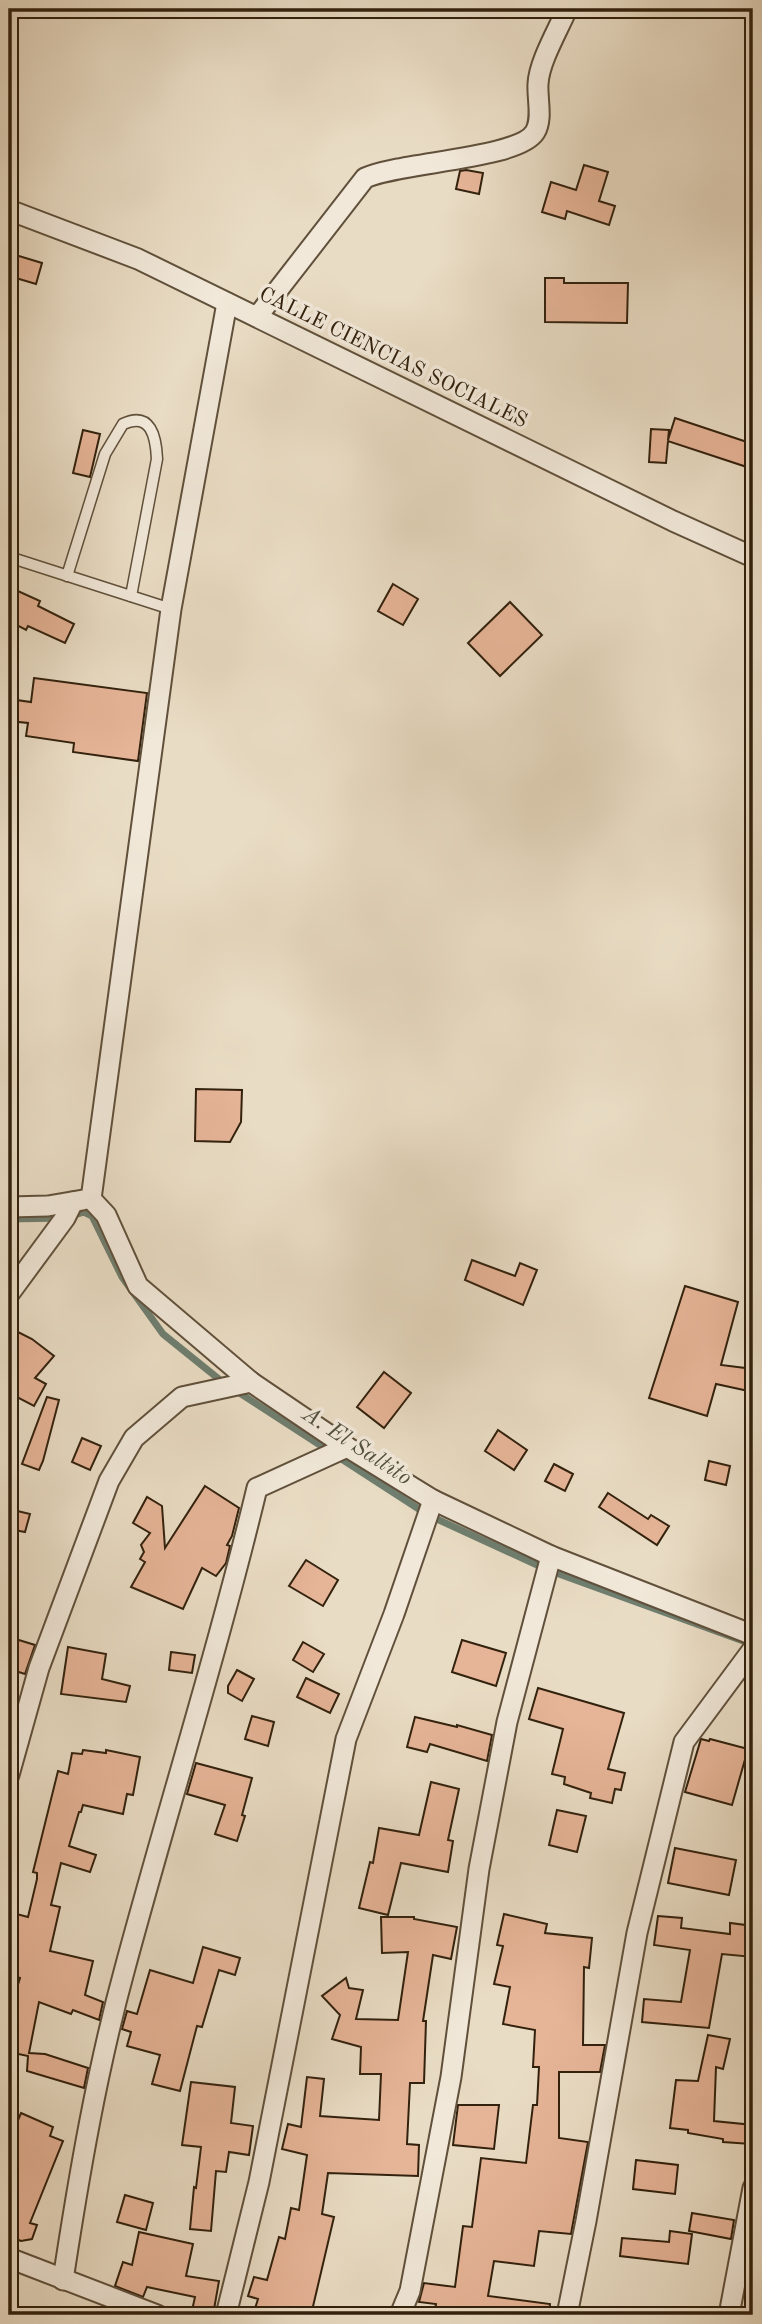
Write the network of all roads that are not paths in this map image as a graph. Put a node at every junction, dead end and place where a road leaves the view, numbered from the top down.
1 (567, 9) edge
2 (9, 210) edge
3 (227, 303) junction
4 (257, 317) junction
5 (9, 557) edge
6 (753, 557) edge
7 (67, 576) junction
8 (131, 596) junction
9 (171, 609) junction
10 (82, 1200) junction
11 (9, 1207) edge
12 (9, 1294) edge
13 (251, 1382) junction
14 (347, 1447) junction
15 (433, 1500) junction
16 (551, 1556) junction
17 (753, 1635) edge
18 (753, 1649) edge
19 (9, 1775) edge
20 (753, 2188) edge
21 (9, 2258) edge
22 (63, 2280) junction
23 (157, 2315) edge
24 (226, 2315) edge
25 (400, 2315) edge
26 (567, 2315) edge
27 (729, 2315) edge

1 - 4 street
2 - 3 street, CALLE CIENCIAS SOCIALES
3 - 4 street, CALLE CIENCIAS SOCIALES
3 - 9 street
4 - 6 street, CALLE CIENCIAS SOCIALES
5 - 7 lane
7 - 8 lane
7 - 8 lane
8 - 9 lane
9 - 10 street
10 - 11 street
10 - 12 street
10 - 13 street
13 - 14 street
13 - 19 street
14 - 15 street
14 - 22 street
15 - 16 street
15 - 24 street
16 - 17 street
16 - 25 street
18 - 26 street
20 - 27 street
21 - 22 street
22 - 23 street

